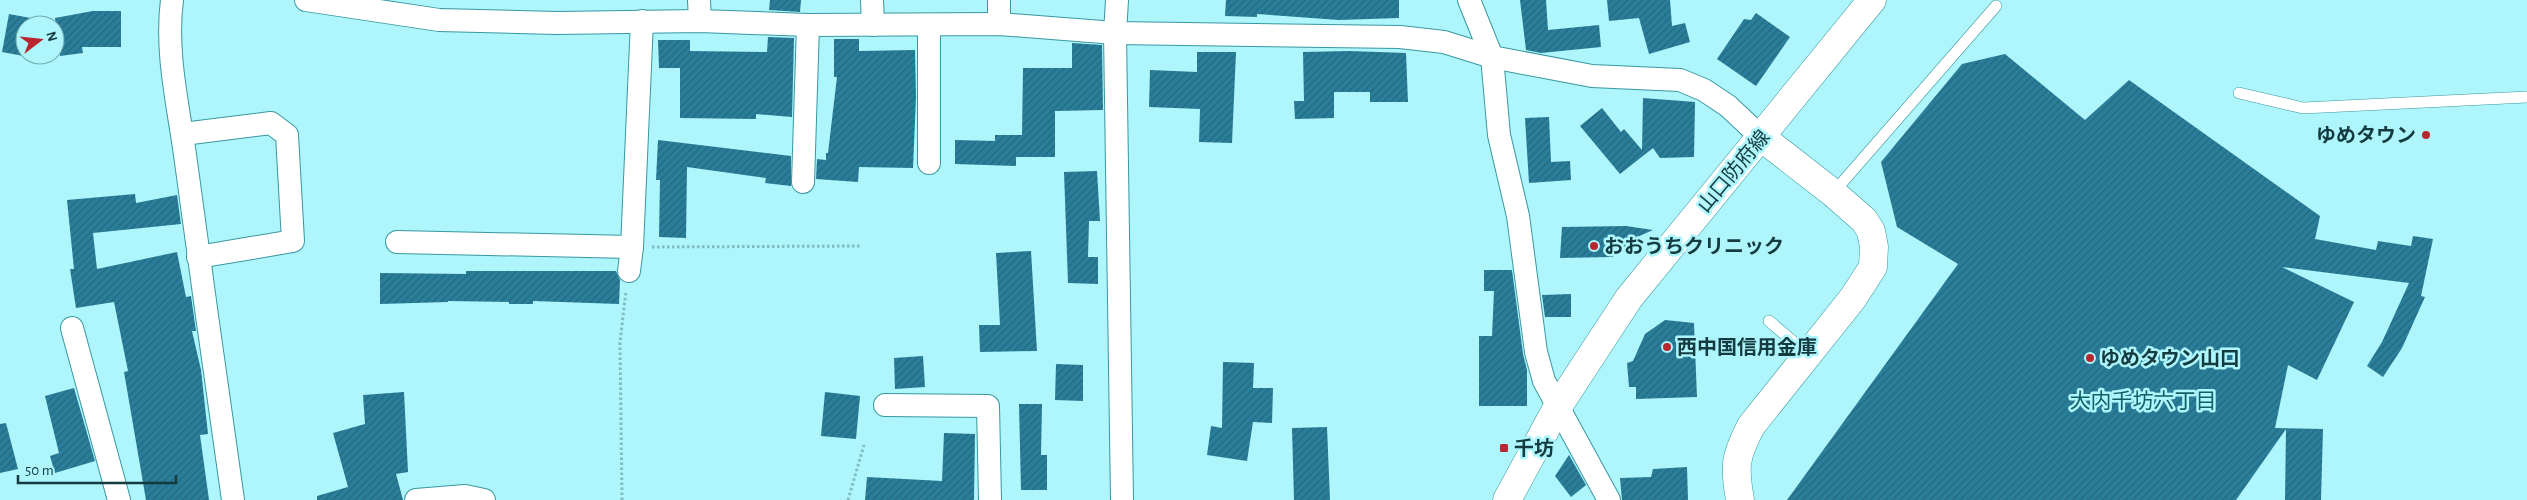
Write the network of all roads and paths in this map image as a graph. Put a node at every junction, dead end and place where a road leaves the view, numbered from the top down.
1 (172, 0) edge
2 (306, 0) edge
3 (872, 0) edge
4 (999, 0) edge
5 (1116, 0) edge
6 (1468, 0) edge
7 (1872, 0) edge
8 (1996, 6) dead end
9 (700, 10) edge
10 (642, 22) junction
11 (873, 24) junction
12 (999, 24) junction
13 (808, 25) junction
14 (930, 25) junction
15 (1114, 33) junction
16 (1492, 57) junction
17 (2239, 93) dead end
18 (2527, 97) edge
19 (183, 134) junction
20 (1761, 136) junction
21 (929, 163) dead end
22 (803, 182) dead end
23 (1833, 193) junction
24 (397, 242) dead end
25 (861, 246) dead end
26 (632, 247) junction
27 (198, 257) junction
28 (629, 271) joint
29 (1769, 321) dead end
30 (72, 328) dead end
31 (1808, 354) junction
32 (885, 405) dead end
33 (1557, 408) junction
34 (864, 445) dead end
35 (120, 500) edge
36 (233, 500) edge
37 (416, 500) edge
38 (484, 500) edge
39 (622, 500) edge
40 (848, 500) edge
41 (990, 500) edge
42 (1122, 500) edge
43 (1507, 500) edge
44 (1609, 500) edge
45 (1740, 500) edge

1 - 19 street
2 - 10 street
3 - 11 street
4 - 12 street
5 - 15 street
6 - 16 street
7 - 20 main road, 山口防府線
8 - 23 lane
9 - 10 street
9 - 13 street
10 - 26 street
11 - 13 street
11 - 14 street
12 - 14 street
12 - 15 street
13 - 22 street
14 - 21 street
15 - 16 street
15 - 42 street
16 - 20 street
16 - 33 street
17 - 18 lane
19 - 27 street
19 - 27 street
20 - 23 main road
20 - 33 main road, 山口防府線
23 - 31 main road
24 - 26 street
25 - 26 path
26 - 28 street
27 - 36 street
28 - 39 path
29 - 31 lane
30 - 35 street
31 - 45 main road
32 - 41 street
33 - 43 main road, 山口防府線
33 - 44 street
34 - 40 path
37 - 38 street

